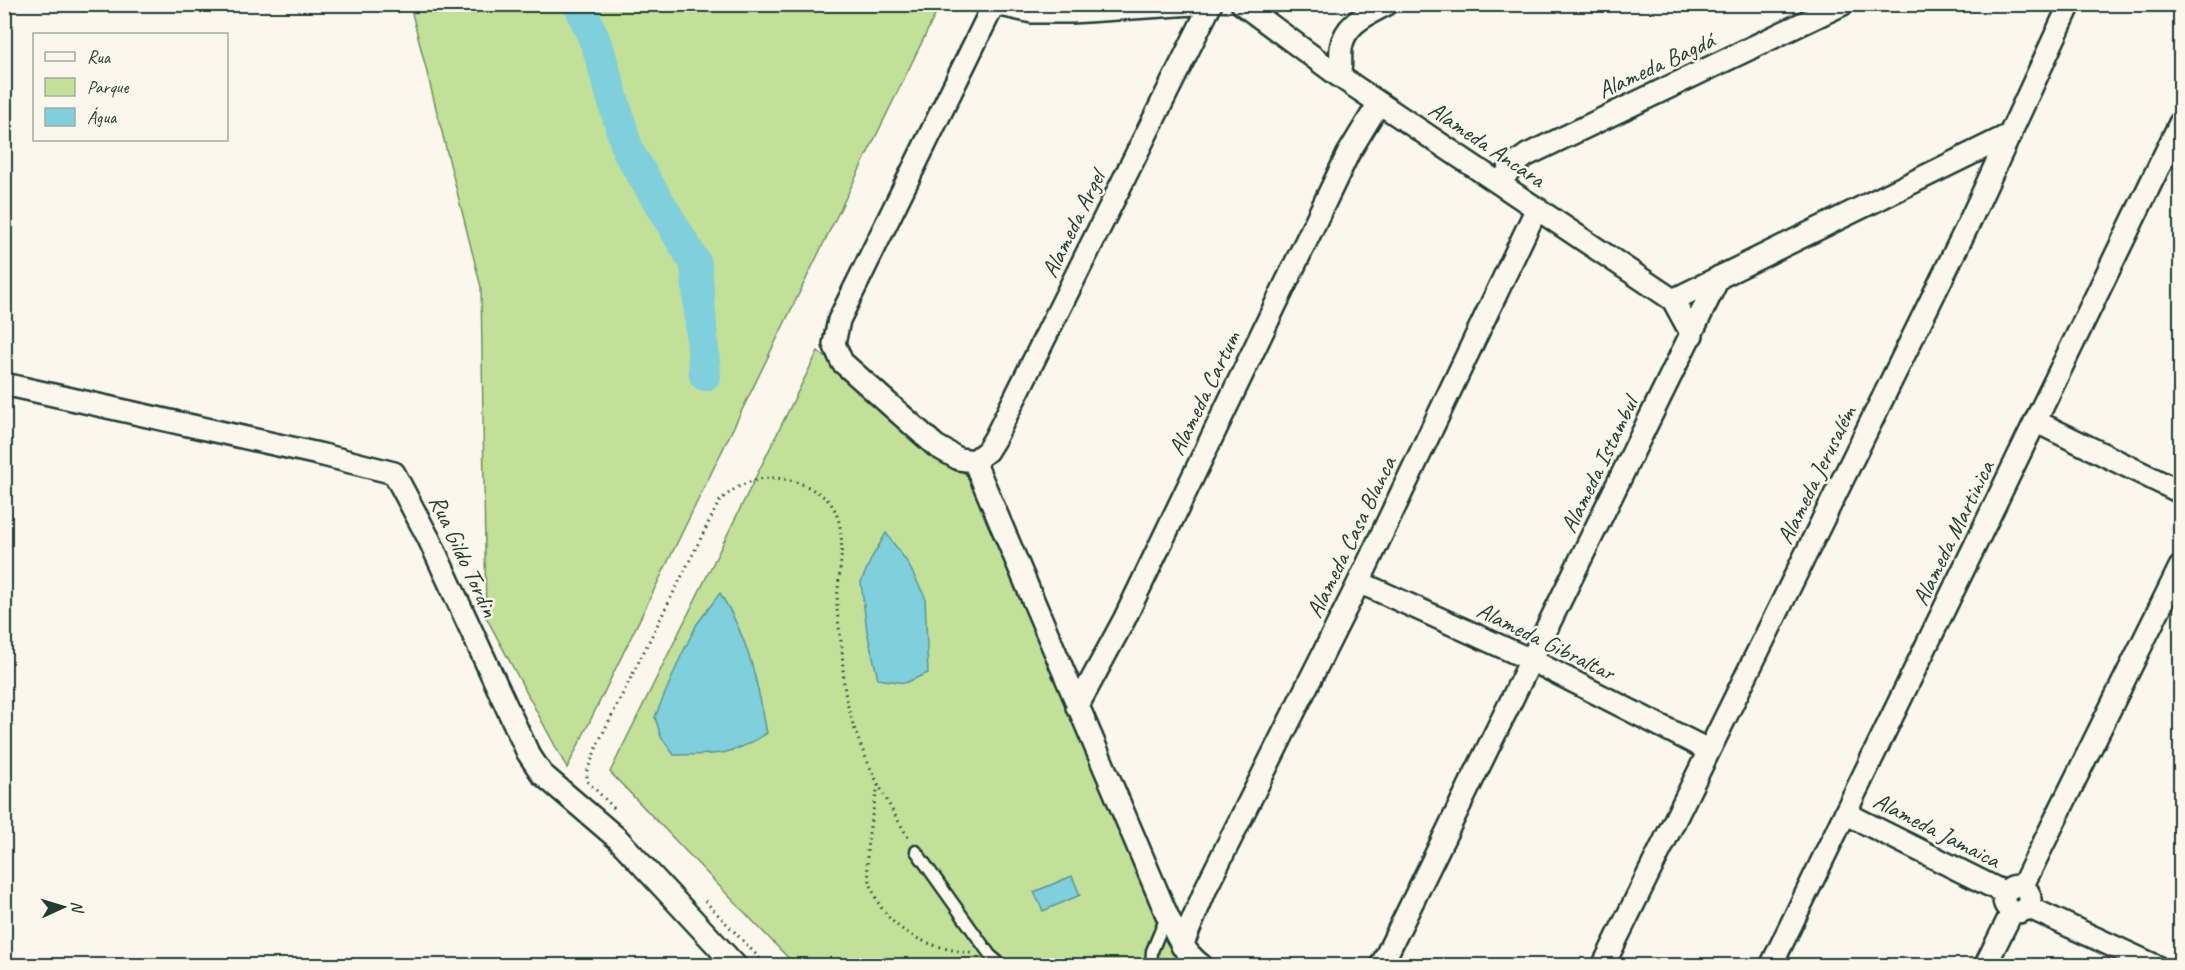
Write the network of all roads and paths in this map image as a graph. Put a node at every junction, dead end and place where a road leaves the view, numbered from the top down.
1 (995, 4) edge
2 (1194, 4) edge
3 (1211, 4) edge
4 (1242, 4) edge
5 (1387, 4) edge
6 (1843, 4) edge
7 (2070, 4) edge
8 (1339, 76) junction
9 (1379, 103) junction
10 (2181, 123) edge
11 (2011, 134) junction
12 (1500, 183) junction
13 (1537, 208) junction
14 (1719, 277) junction
15 (1673, 300) junction
16 (1692, 335) junction
17 (4, 384) edge
18 (2037, 422) junction
19 (974, 461) junction
20 (2181, 492) edge
21 (2181, 567) edge
22 (1359, 582) junction
23 (1531, 660) junction
24 (1077, 707) junction
25 (1708, 750) junction
26 (878, 783) junction
27 (618, 812) dead end
28 (1845, 813) junction
29 (916, 851) joint
30 (703, 900) dead end
31 (2017, 900) junction
32 (1165, 911) junction
33 (1182, 946) junction
34 (990, 956) junction
35 (736, 966) edge
36 (767, 966) edge
37 (1003, 966) edge
38 (1151, 966) edge
39 (1202, 966) edge
40 (1381, 966) edge
41 (1603, 966) edge
42 (1771, 966) edge
43 (1986, 966) edge
44 (2157, 966) edge

1 - 2 street
1 - 19 street
3 - 19 street, Alameda Argel
4 - 8 street, Alameda Ancara
5 - 8 street
6 - 12 street, Alameda Bagdá
7 - 11 street, Alameda Jerusalém
8 - 9 street, Alameda Ancara
9 - 12 street, Alameda Ancara
9 - 24 street, Alameda Cartum
10 - 18 street, Alameda Martinica
11 - 14 street
11 - 25 street, Alameda Jerusalém
12 - 13 street, Alameda Ancara
13 - 15 street, Alameda Ancara
13 - 22 street, Alameda Casa Blanca
14 - 15 street
14 - 16 street, Alameda Istambul
15 - 16 street, Alameda Ancara
16 - 23 street, Alameda Istambul
17 - 35 street, Rua Gildo Tordin
18 - 20 street
18 - 28 street, Alameda Martinica
19 - 24 street
21 - 31 street
22 - 23 street, Alameda Gibraltar
22 - 33 street, Alameda Casa Blanca
23 - 25 street, Alameda Gibraltar
23 - 40 street, Alameda Istambul
24 - 32 street
25 - 41 street, Alameda Jerusalém
26 - 27 path
26 - 29 path
26 - 34 path
28 - 31 street, Alameda Jamaica
28 - 42 street, Alameda Martinica
29 - 34 lane
30 - 36 path
31 - 43 street
31 - 44 street
32 - 33 street
32 - 38 lane
33 - 39 street
34 - 37 lane

